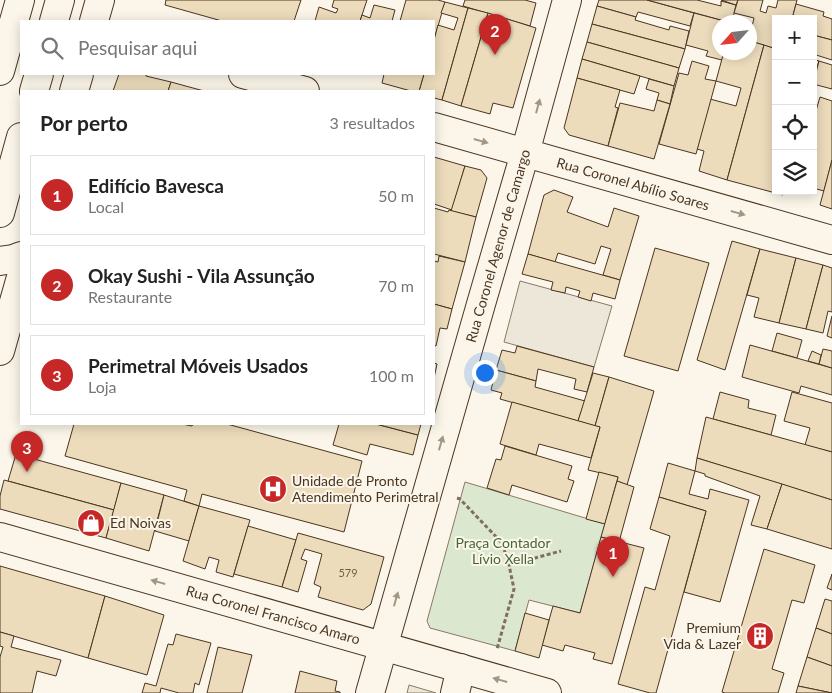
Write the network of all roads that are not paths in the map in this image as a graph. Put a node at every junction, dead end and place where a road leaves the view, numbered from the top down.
1 (20, 0) edge
2 (60, 0) edge
3 (100, 0) edge
4 (567, 0) edge
5 (54, 20) edge
6 (94, 20) edge
7 (0, 71) edge
8 (39, 75) edge
9 (79, 75) edge
10 (247, 75) edge
11 (34, 90) edge
12 (74, 90) edge
13 (302, 90) edge
14 (435, 128) edge
15 (20, 141) edge
16 (526, 153) junction
17 (0, 213) edge
18 (832, 240) edge
19 (20, 256) edge
20 (0, 261) edge
21 (20, 281) edge
22 (0, 351) edge
23 (0, 537) edge
24 (383, 646) junction
25 (458, 681) edge
26 (370, 693) edge
27 (547, 693) edge

1 - 7 main road
2 - 5 main road
3 - 6 main road
16 -> 4 main road, Rua Coronel Agenor de Camargo
8 - 11 main road
9 - 12 main road
10 - 13 main road
14 -> 16 main road, Rua Coronel Abílio Soares
15 - 17 main road
16 -> 18 main road, Rua Coronel Abílio Soares
24 -> 16 main road, Rua Coronel Agenor de Camargo
19 - 20 main road
21 - 22 main road
24 -> 23 main road, Rua Coronel Francisco Amaro
24 - 25 main road, Rua Coronel Francisco Amaro
24 - 26 main road, Rua Coronel Agenor de Camargo
27 -> 25 main road, Rua Coronel Francisco Amaro

